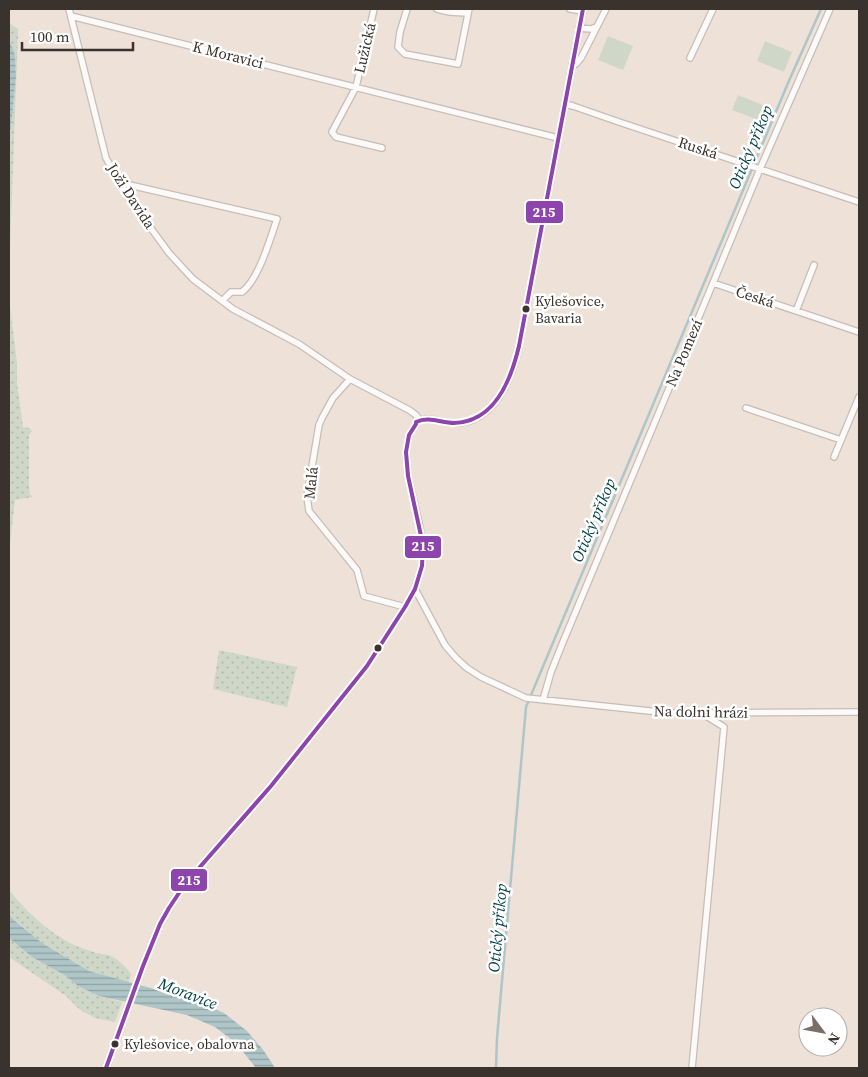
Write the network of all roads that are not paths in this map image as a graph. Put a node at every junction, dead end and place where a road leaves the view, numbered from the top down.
1 (69, 9) edge
2 (374, 9) edge
3 (407, 9) edge
4 (437, 9) edge
5 (570, 9) edge
6 (601, 9) edge
7 (606, 9) edge
8 (713, 9) edge
9 (830, 9) edge
10 (583, 10) edge
11 (468, 11) edge
12 (71, 16) junction
13 (602, 17) junction
14 (598, 25) junction
15 (579, 28) junction
16 (690, 58) dead end
17 (572, 65) junction
18 (356, 87) junction
19 (565, 104) junction
20 (558, 138) junction
21 (382, 148) dead end
22 (758, 168) junction
23 (121, 183) junction
24 (859, 202) edge
25 (814, 265) dead end
26 (713, 283) junction
27 (222, 301) junction
28 (796, 311) junction
29 (859, 332) edge
30 (350, 379) junction
31 (859, 397) edge
32 (746, 408) dead end
33 (419, 420) junction
34 (841, 440) junction
35 (834, 457) dead end
36 (415, 589) junction
37 (405, 607) junction
38 (543, 700) junction
39 (859, 712) edge
40 (701, 713) junction
41 (106, 1068) edge
42 (692, 1068) edge

1 - 12 street, Joži Davida
2 - 18 street, Lužická
3 - 11 street
4 - 11 street
5 - 10 street
6 - 13 street
7 - 13 street
8 - 16 street
9 - 22 street, Na Pomezí
10 - 15 street
12 - 18 street, K Moravici
12 - 23 street, Joži Davida
13 - 14 street
14 - 15 street
14 - 17 street
15 - 17 street
17 - 19 street
18 - 20 street
18 - 21 street
19 - 20 street
19 - 22 street, Ruská
20 - 33 street
22 - 24 street, Ruská
22 - 26 street, Na Pomezí
23 - 27 street, Joži Davida
23 - 27 street
25 - 28 street
26 - 28 street, Česká
26 - 38 street, Na Pomezí
27 - 30 street, Joži Davida
28 - 29 street, Česká
30 - 33 street, Joži Davida
30 - 37 street, Malá
31 - 34 street
32 - 34 street
33 - 36 street
34 - 35 street
36 - 37 street
36 - 38 street, Na dolni hrázi
37 - 41 street
38 - 40 street, Na dolni hrázi
39 - 40 street, Na dolni hrázi
40 - 42 street

